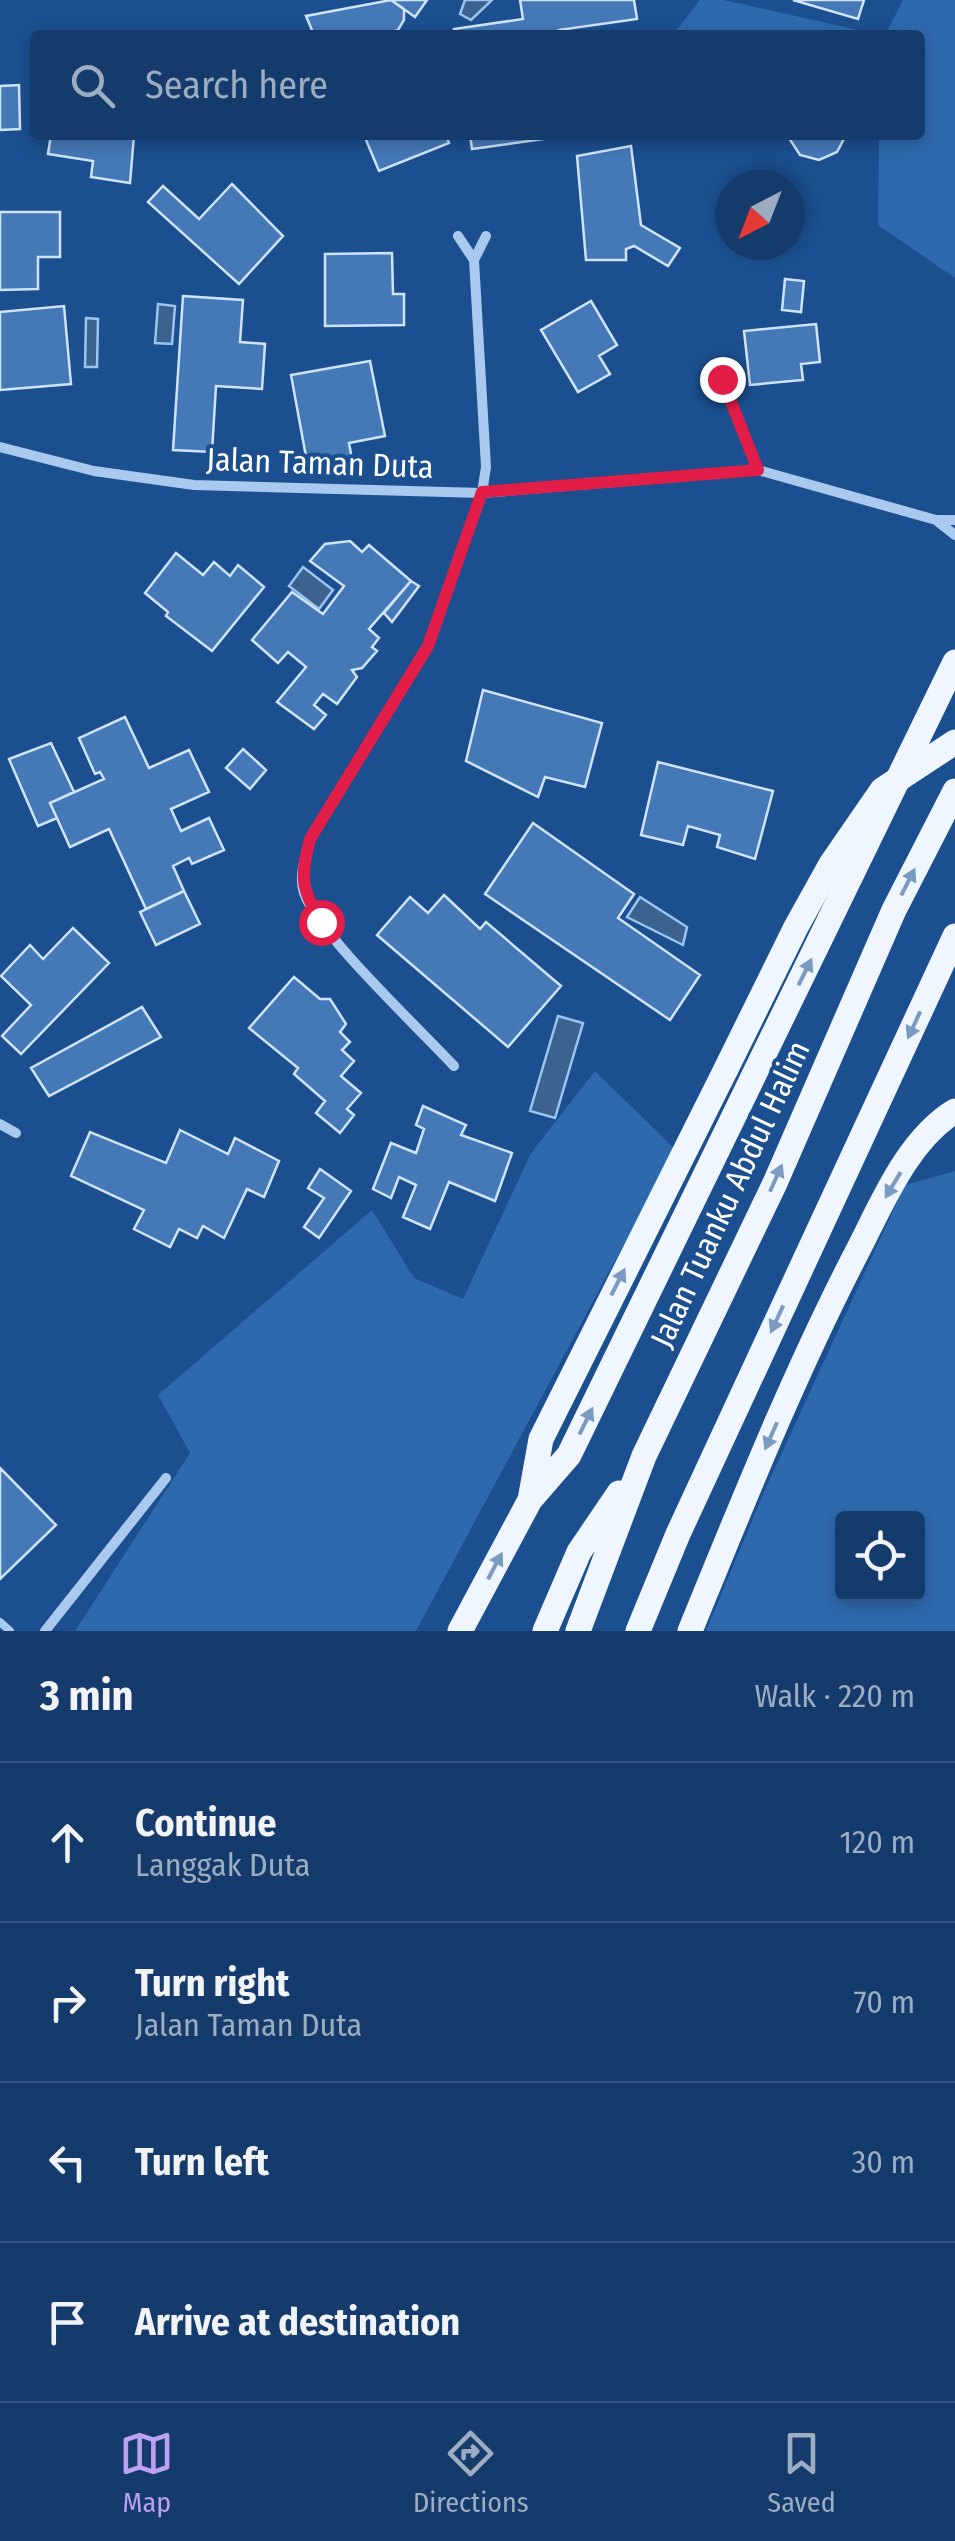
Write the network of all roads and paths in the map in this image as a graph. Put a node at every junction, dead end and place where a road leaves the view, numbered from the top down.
1 (458, 236) dead end
2 (486, 236) dead end
3 (474, 260) junction
4 (722, 379) dead end
5 (0, 446) edge
6 (758, 470) junction
7 (482, 492) junction
8 (936, 520) junction
9 (955, 520) edge
10 (955, 535) edge
11 (955, 662) edge
12 (955, 742) edge
13 (955, 791) edge
14 (955, 936) edge
15 (454, 1066) dead end
16 (955, 1111) edge
17 (0, 1124) edge
18 (16, 1133) dead end
19 (644, 1456) junction
20 (166, 1478) dead end
21 (530, 1500) junction
22 (0, 1622) edge
23 (10, 1631) edge
24 (45, 1631) edge
25 (460, 1631) edge
26 (545, 1631) edge
27 (578, 1631) edge
28 (638, 1631) edge
29 (690, 1631) edge

1 - 3 street
2 - 3 street
3 - 7 street
4 - 6 lane
5 - 7 street, Jalan Taman Duta
6 - 7 street, Jalan Taman Duta
6 - 8 street, Jalan Taman Duta
7 - 15 street
8 - 9 street, Jalan Taman Duta
8 - 10 street, Jalan Taman Duta
21 -> 11 main road
21 -> 12 main road, bridge
19 -> 13 main road, Jalan Tuanku Abdul Halim
14 -> 28 main road
16 -> 29 main road
17 - 18 street
19 - 26 main road
19 - 27 main road, Jalan Tuanku Abdul Halim
20 - 24 street
25 -> 21 main road
22 - 23 lane

